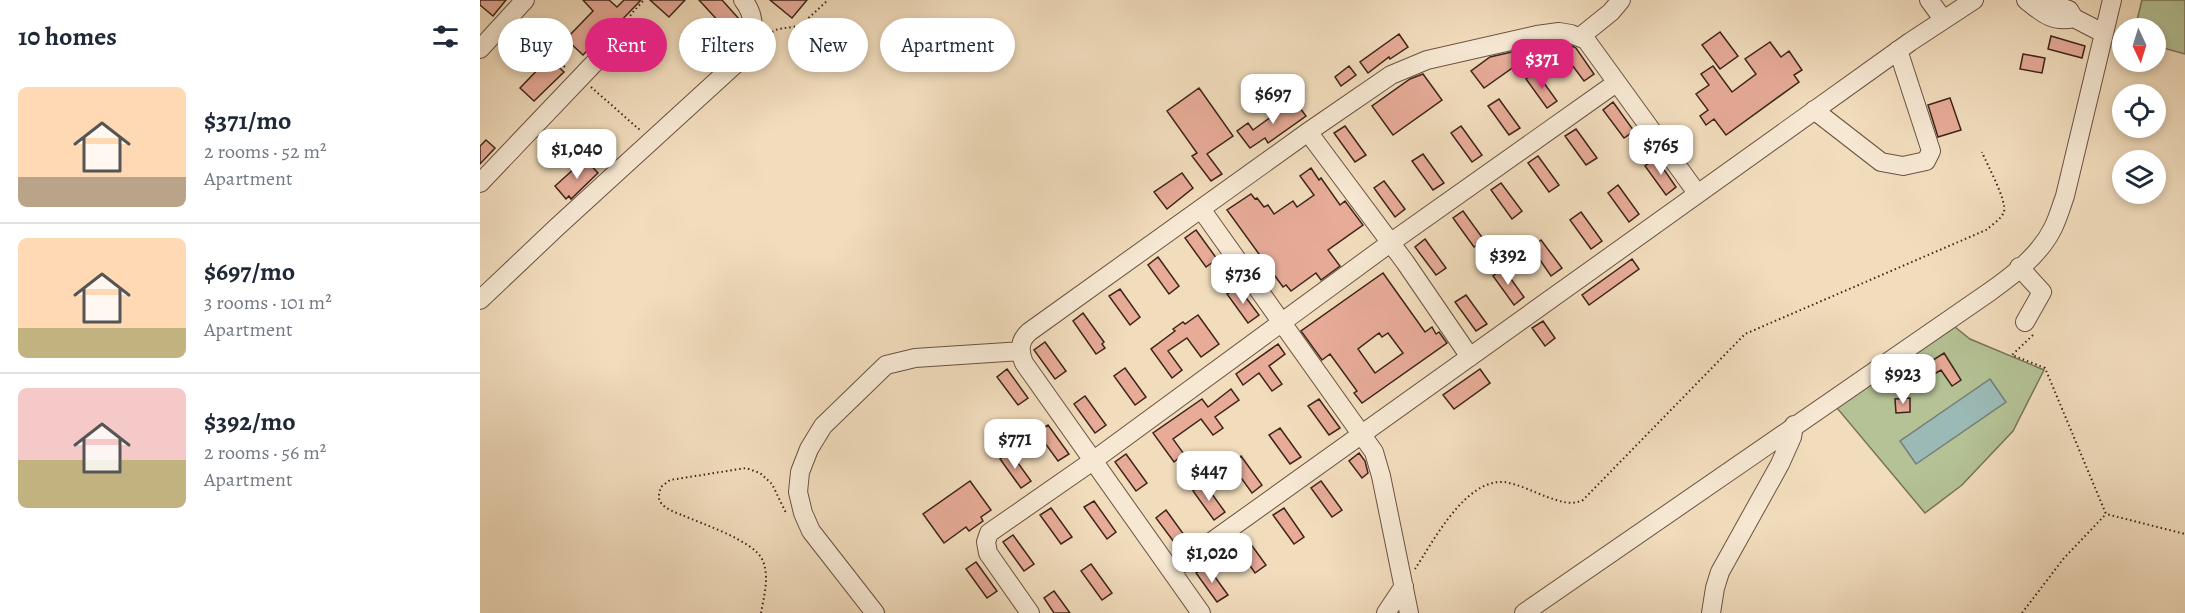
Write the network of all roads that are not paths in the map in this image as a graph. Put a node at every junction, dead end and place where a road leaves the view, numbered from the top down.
1 (525, 0) edge
2 (743, 0) edge
3 (1621, 0) edge
4 (1929, 0) edge
5 (1974, 0) edge
6 (2026, 0) edge
7 (2038, 0) edge
8 (2112, 0) edge
9 (2074, 18) junction
10 (1943, 19) junction
11 (2103, 33) junction
12 (1580, 36) junction
13 (480, 49) edge
14 (1898, 51) junction
15 (586, 72) edge
16 (1617, 83) junction
17 (1814, 110) junction
18 (1308, 132) junction
19 (480, 183) edge
20 (1697, 194) junction
21 (1201, 209) junction
22 (1390, 243) junction
23 (2019, 267) junction
24 (480, 300) edge
25 (1281, 322) junction
26 (2025, 322) road end
27 (1021, 351) junction
28 (1470, 357) junction
29 (1794, 425) junction
30 (1362, 433) junction
31 (1094, 460) junction
32 (1172, 570) junction
33 (1404, 585) junction
34 (875, 613) edge
35 (1030, 613) edge
36 (1201, 613) edge
37 (1386, 613) edge
38 (1409, 613) edge
39 (1524, 613) edge
40 (1711, 613) edge

1 - 13 street
2 - 24 street
3 - 12 street
4 - 10 street
5 - 10 street
6 - 9 street
7 - 9 street
8 - 11 street
9 - 11 street
10 - 14 street
11 - 23 street
12 - 16 street
12 - 18 street
14 - 17 street
14 - 17 street
15 - 19 street
16 - 20 street
16 - 22 street
17 - 20 street
18 - 21 street
18 - 22 street
20 - 28 street
21 - 25 street
21 - 27 street
22 - 25 street
22 - 28 street
23 - 26 street
23 - 29 street
25 - 30 street
25 - 31 street
27 - 31 street
27 - 34 street
28 - 30 street
29 - 39 street
29 - 40 street
30 - 32 street
30 - 33 street
31 - 32 street
31 - 35 street
32 - 36 street
33 - 37 street
33 - 38 street

